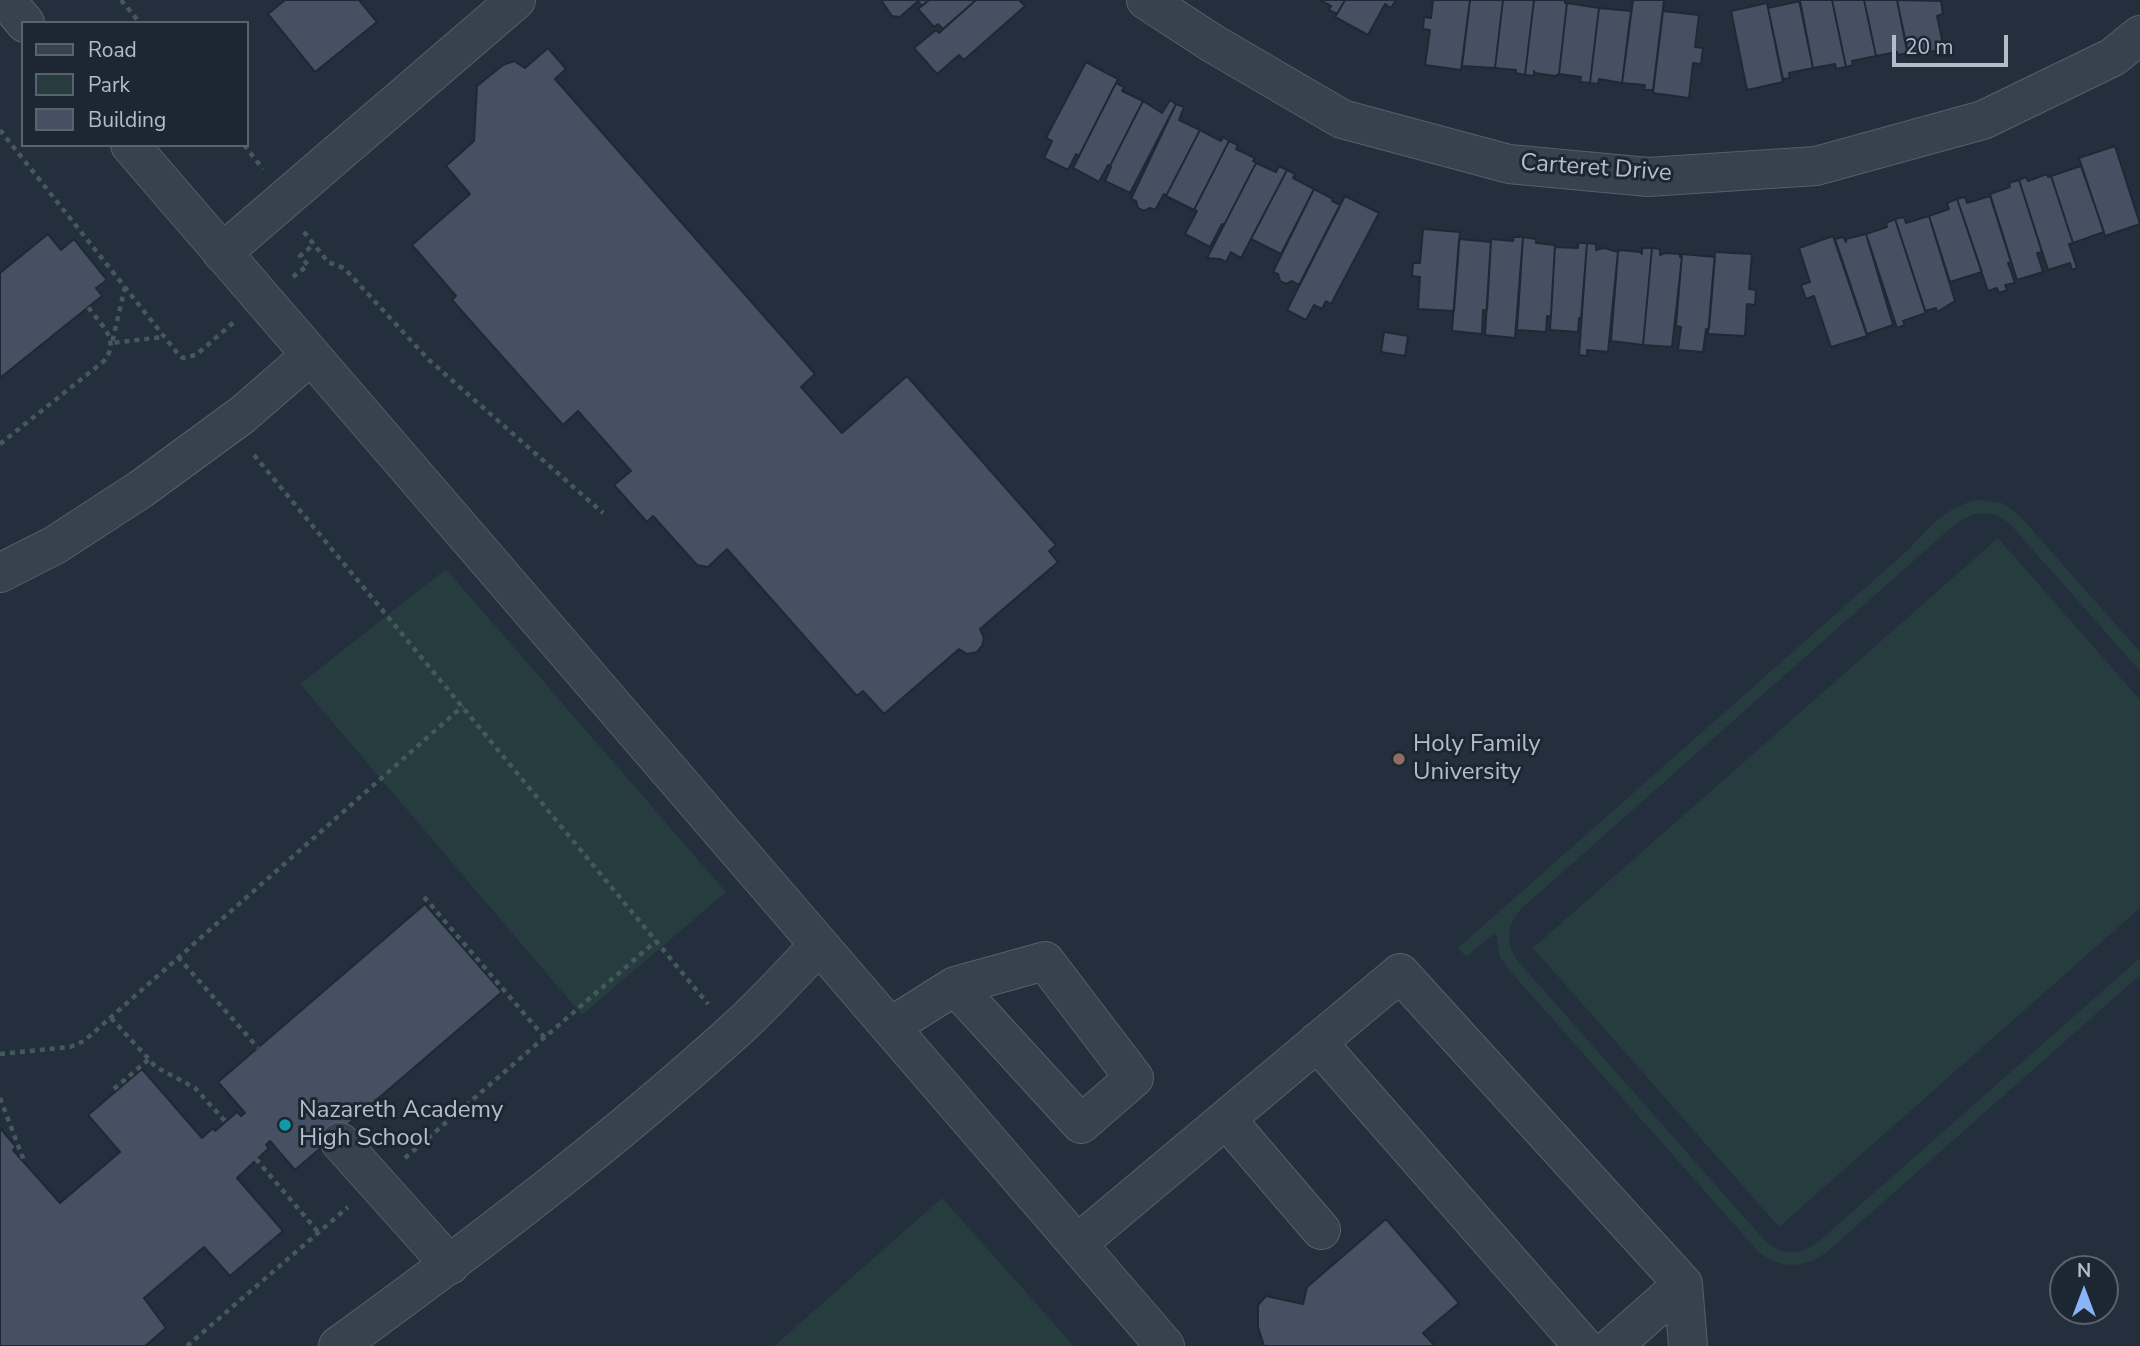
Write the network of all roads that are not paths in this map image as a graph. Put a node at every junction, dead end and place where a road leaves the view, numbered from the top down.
1 (6, 0) edge
2 (516, 0) edge
3 (1146, 0) edge
4 (23, 21) edge
5 (2140, 35) edge
6 (132, 147) edge
7 (222, 253) junction
8 (310, 356) junction
9 (0, 573) edge
10 (819, 945) junction
11 (955, 986) junction
12 (890, 1027) junction
13 (1317, 1042) junction
14 (1226, 1119) junction
15 (340, 1142) dead end
16 (1321, 1230) dead end
17 (1077, 1244) junction
18 (458, 1258) junction
19 (1683, 1283) junction
20 (338, 1346) edge
21 (1165, 1346) edge
22 (1583, 1346) edge
23 (1613, 1346) edge
24 (1688, 1346) edge

1 - 4 street
2 - 7 street
3 - 5 street, Carteret Drive
6 - 7 street
7 - 8 street
8 - 9 street
8 - 10 street
10 - 12 street
10 - 18 street
11 - 11 street
11 - 12 street
12 - 17 street
13 - 14 street
13 - 19 street
13 - 22 street
14 - 16 street
14 - 17 street
15 - 18 street
17 - 21 street
18 - 20 street
19 - 23 street
19 - 24 street

